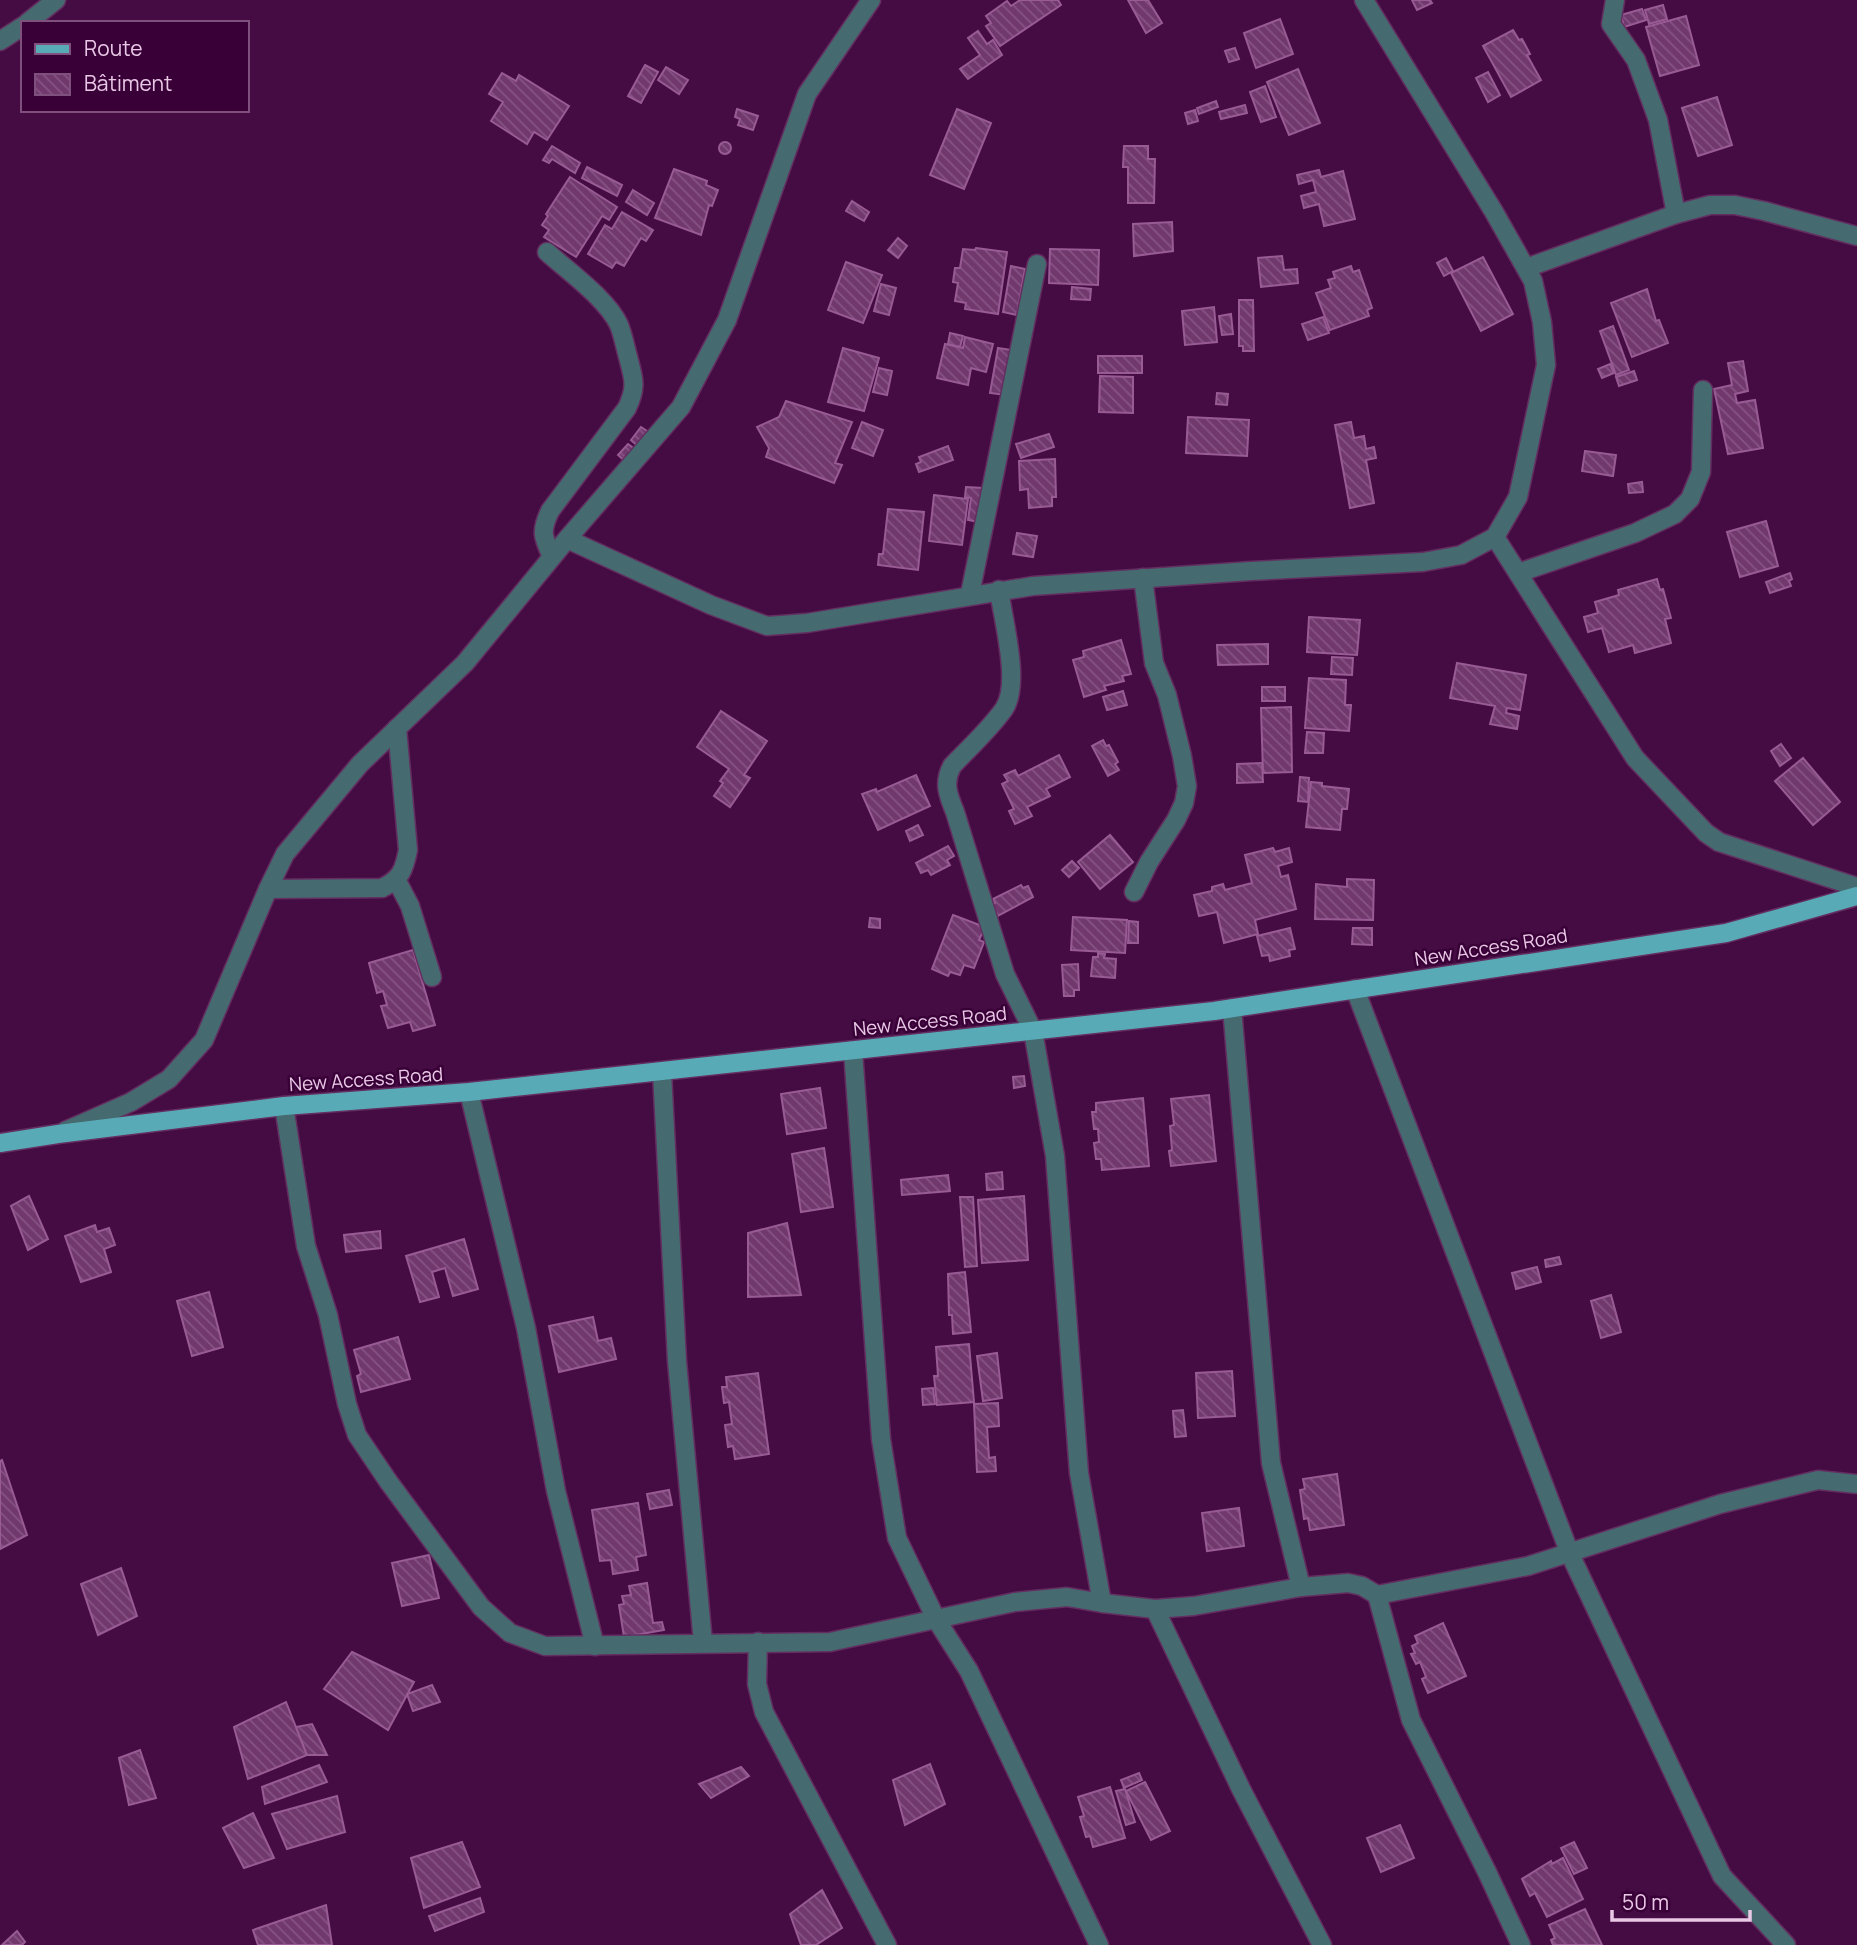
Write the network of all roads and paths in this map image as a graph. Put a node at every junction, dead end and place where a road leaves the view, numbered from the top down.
1 (56, 0) edge
2 (871, 0) edge
3 (1364, 0) edge
4 (1615, 0) edge
5 (30, 21) edge
6 (21, 27) edge
7 (0, 41) edge
8 (1676, 215) junction
9 (1857, 236) edge
10 (547, 252) dead end
11 (1037, 264) dead end
12 (1526, 268) junction
13 (1703, 390) dead end
14 (1496, 537) junction
15 (567, 539) junction
16 (552, 557) junction
17 (1518, 573) junction
18 (1143, 578) junction
19 (999, 590) junction
20 (971, 594) junction
21 (397, 728) junction
22 (397, 881) junction
23 (1857, 887) edge
24 (268, 889) junction
25 (1134, 892) dead end
26 (1857, 896) edge
27 (432, 977) dead end
28 (1355, 989) junction
29 (1232, 1008) junction
30 (1033, 1031) junction
31 (853, 1051) junction
32 (663, 1072) junction
33 (469, 1092) junction
34 (284, 1106) junction
35 (58, 1134) junction
36 (0, 1143) edge
37 (1857, 1484) edge
38 (1570, 1554) junction
39 (1301, 1587) junction
40 (1377, 1595) junction
41 (1102, 1603) junction
42 (1155, 1609) junction
43 (936, 1619) junction
44 (758, 1642) junction
45 (703, 1643) junction
46 (595, 1646) junction
47 (887, 1945) edge
48 (1100, 1945) edge
49 (1322, 1945) edge
50 (1521, 1945) edge
51 (1786, 1945) edge

1 - 5 street
2 - 15 street
3 - 12 street
4 - 8 street
6 - 7 street
8 - 9 street
8 - 12 street
10 - 16 street
11 - 20 street
12 - 14 street
13 - 17 street
14 - 17 street
14 - 18 street
15 - 16 street
15 - 20 street
16 - 21 street
17 - 23 street
18 - 19 street
18 - 25 street
19 - 20 street
19 - 30 street
21 - 22 street
21 - 24 street
22 - 24 street
22 - 27 street
24 - 35 street
26 - 28 main road, New Access Road
28 - 29 main road, New Access Road
28 - 38 street
29 - 30 main road, New Access Road
29 - 39 street
30 - 31 main road, New Access Road
30 - 41 street
31 - 32 main road, New Access Road
31 - 43 street
32 - 33 main road, New Access Road
32 - 45 street
33 - 34 main road, New Access Road
33 - 46 street
34 - 35 main road, New Access Road
34 - 46 street
35 - 36 main road, New Access Road
37 - 38 street
38 - 40 street
38 - 51 street
39 - 40 street
39 - 42 street
40 - 50 street
41 - 42 street
41 - 43 street
42 - 49 street
43 - 44 street
43 - 48 street
44 - 45 street
44 - 47 street
45 - 46 street

